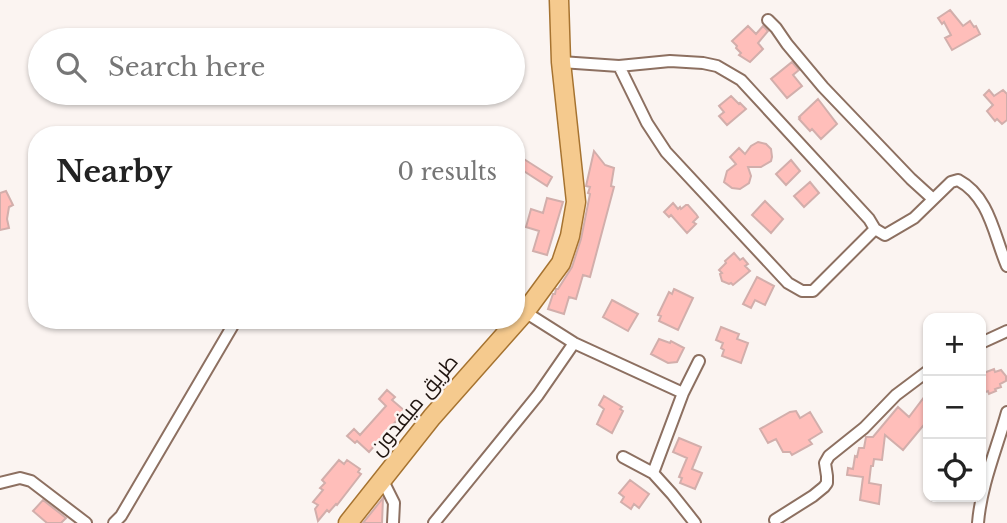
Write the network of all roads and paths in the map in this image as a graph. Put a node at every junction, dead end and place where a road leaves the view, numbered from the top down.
1 (559, 0) edge
2 (768, 20) dead end
3 (561, 62) junction
4 (619, 66) junction
5 (933, 199) junction
6 (875, 229) junction
7 (1007, 266) edge
8 (525, 312) joint
9 (231, 329) edge
10 (510, 329) edge
11 (1007, 331) edge
12 (986, 341) edge
13 (574, 343) junction
14 (699, 361) dead end
15 (923, 375) edge
16 (683, 394) junction
17 (1007, 412) edge
18 (623, 457) dead end
19 (653, 473) junction
20 (382, 480) junction
21 (0, 484) edge
22 (775, 520) dead end
23 (86, 523) edge
24 (114, 523) edge
25 (348, 523) edge
26 (393, 523) edge
27 (434, 523) edge
28 (695, 523) edge
29 (978, 523) edge

1 - 3 main road, طريق ميفدون
2 - 5 street
3 - 4 street
3 - 8 main road, طريق ميفدون
4 - 6 street
4 - 6 street
5 - 6 street
5 - 7 street
8 - 13 street
9 - 24 street
10 - 20 main road, طريق ميفدون
11 - 12 street
13 - 16 street
13 - 27 street
14 - 16 street
15 - 22 street
16 - 19 street
17 - 29 street
18 - 19 street
19 - 28 street
20 - 25 main road, طريق ميفدون
20 - 26 street
21 - 23 street

